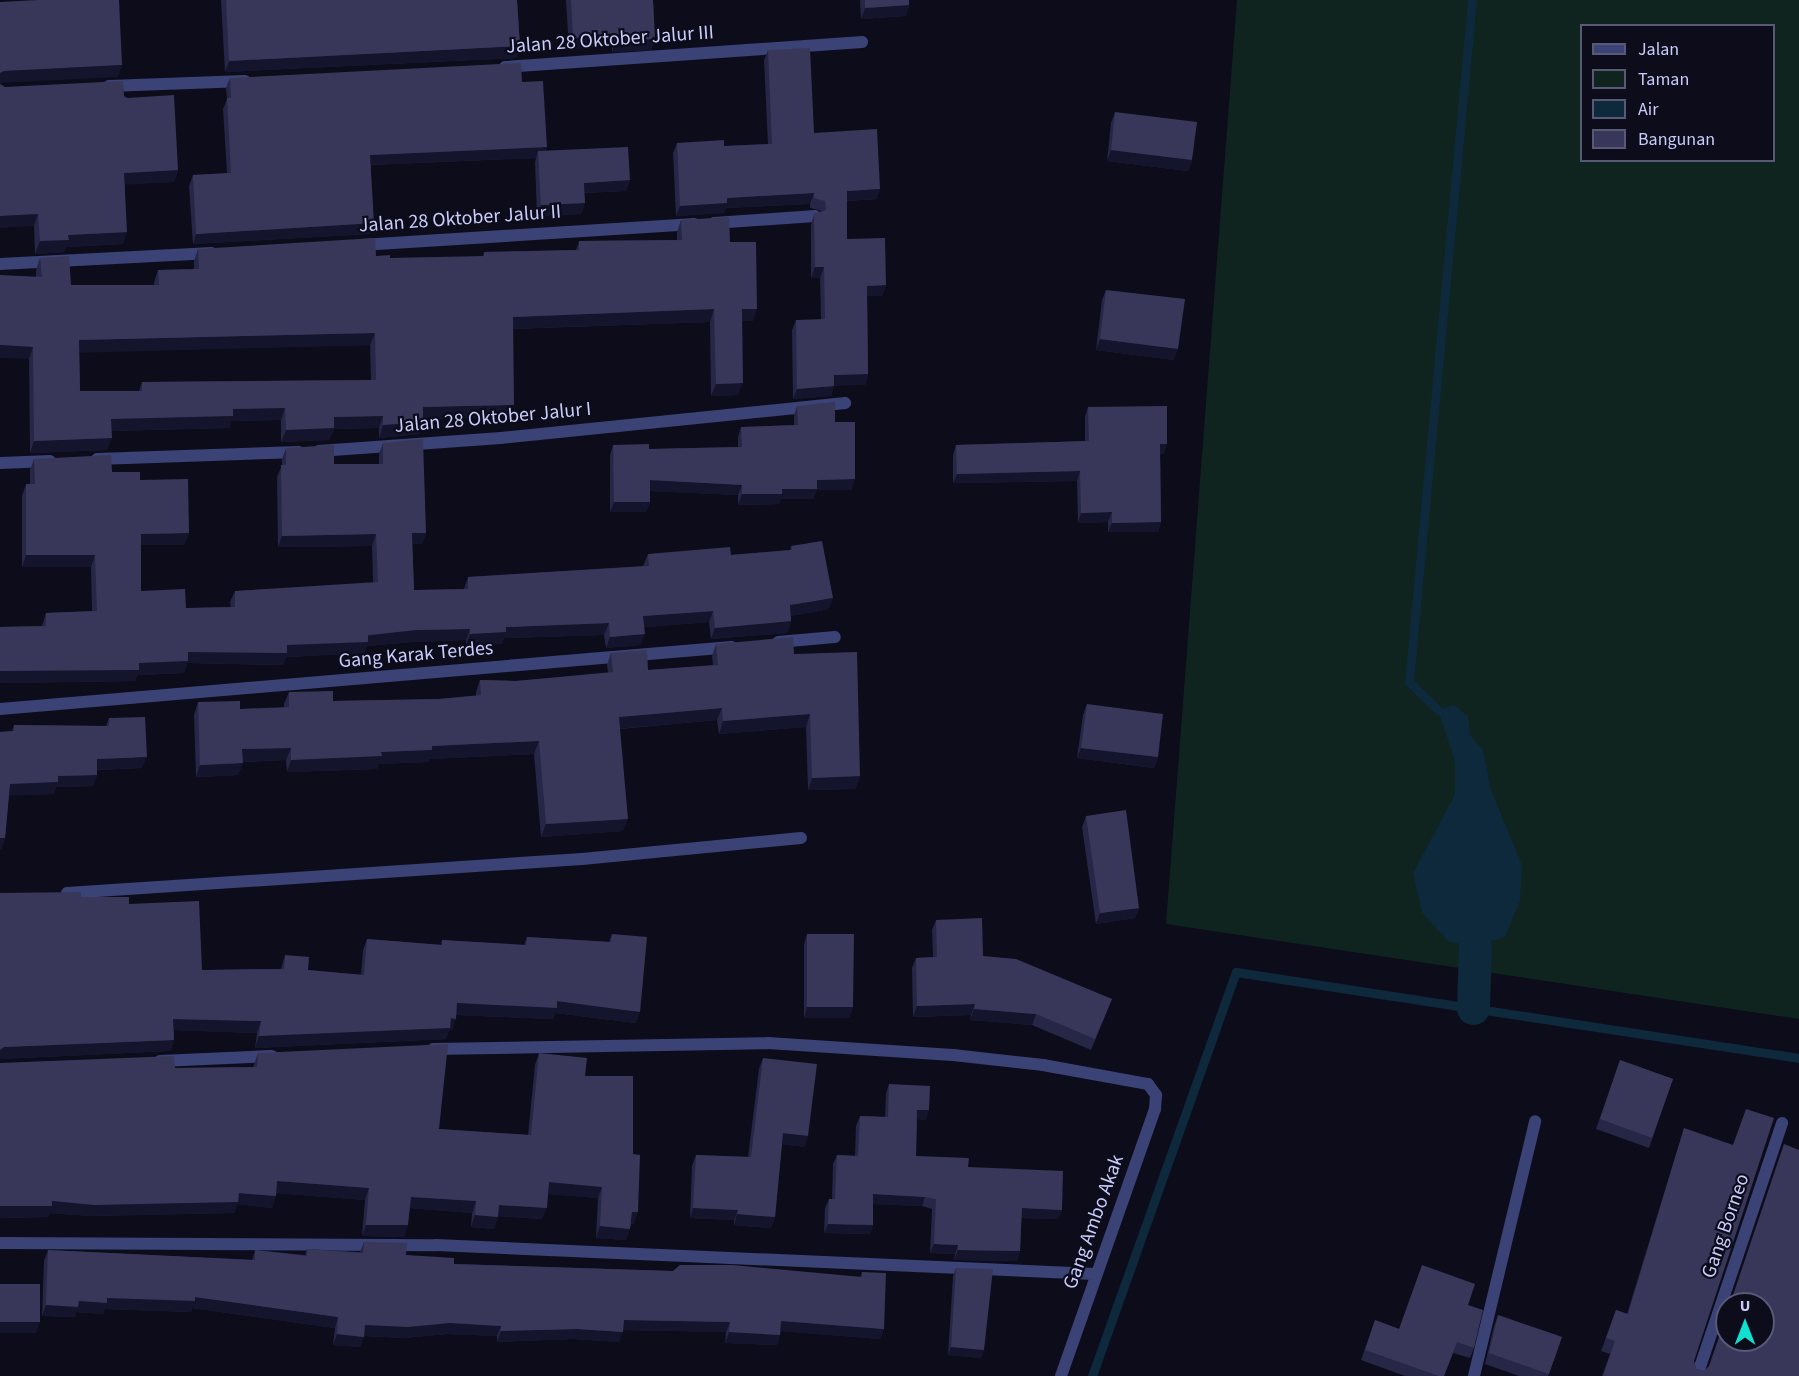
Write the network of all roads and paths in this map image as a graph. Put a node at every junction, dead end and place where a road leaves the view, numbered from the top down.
1 (862, 42) dead end
2 (488, 68) edge
3 (257, 80) edge
4 (97, 87) edge
5 (815, 216) edge
6 (341, 246) edge
7 (224, 253) edge
8 (0, 264) edge
9 (845, 403) dead end
10 (87, 459) edge
11 (65, 460) edge
12 (0, 463) edge
13 (835, 637) dead end
14 (766, 644) edge
15 (743, 646) edge
16 (0, 709) edge
17 (801, 838) dead end
18 (49, 895) edge
19 (416, 1050) edge
20 (284, 1056) edge
21 (142, 1061) edge
22 (1535, 1121) dead end
23 (1782, 1123) dead end
24 (0, 1243) edge
25 (1095, 1274) junction
26 (1061, 1376) edge
27 (1474, 1376) edge
28 (1697, 1376) edge

1 - 2 street, Jalan 28 Oktober Jalur III
3 - 4 street
5 - 6 street, Jalan 28 Oktober Jalur II
7 - 8 street
9 - 10 street, Jalan 28 Oktober Jalur I
11 - 12 street
13 - 14 street
15 - 16 street, Gang Karak Terdes
17 - 18 street
19 - 25 street, Gang Ambo Akak
20 - 21 street
22 - 27 street
23 - 28 street, Gang Borneo
24 - 25 street
25 - 26 street, Gang Ambo Akak

